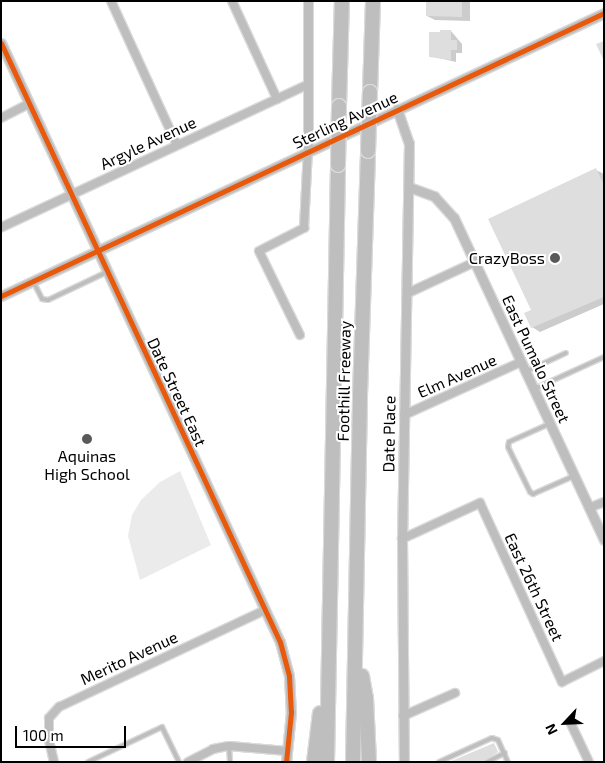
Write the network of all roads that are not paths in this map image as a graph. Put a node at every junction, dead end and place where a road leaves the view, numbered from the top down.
1 (111, 1) edge
2 (232, 1) edge
3 (308, 1) edge
4 (342, 1) edge
5 (373, 1) edge
6 (604, 13) edge
7 (1, 43) edge
8 (307, 85) junction
9 (277, 99) junction
10 (30, 104) junction
11 (397, 109) junction
12 (1, 118) edge
13 (177, 145) junction
14 (308, 150) junction
15 (409, 187) junction
16 (71, 194) junction
17 (2, 227) edge
18 (97, 250) junction
19 (475, 262) junction
20 (107, 272) junction
21 (33, 281) junction
22 (408, 293) junction
23 (1, 296) edge
24 (300, 335) dead end
25 (566, 353) dead end
26 (604, 357) edge
27 (521, 362) junction
28 (525, 372) junction
29 (534, 389) junction
30 (404, 415) junction
31 (550, 423) junction
32 (574, 476) junction
33 (604, 502) edge
34 (589, 508) junction
35 (604, 539) edge
36 (402, 540) junction
37 (264, 610) junction
38 (357, 656) junction
39 (604, 662) edge
40 (326, 693) junction
41 (455, 693) dead end
42 (403, 716) junction
43 (571, 724) dead end
44 (229, 746) junction
45 (287, 751) junction
46 (504, 754) junction
47 (87, 761) edge
48 (54, 762) edge
49 (179, 762) edge
50 (188, 762) edge
51 (230, 762) edge
52 (286, 762) edge
53 (314, 762) edge
54 (327, 762) edge
55 (354, 762) edge
56 (370, 762) edge
57 (404, 762) edge
58 (439, 762) edge
59 (487, 762) edge
60 (508, 762) edge
61 (589, 762) edge

1 - 13 street
2 - 9 street
3 - 8 street
4 - 40 highway, Foothill Freeway, bridge
5 - 38 highway, Foothill Freeway, bridge
6 - 11 street, Sterling Avenue
7 - 10 street, Date Street East
8 - 9 street, Argyle Avenue
8 - 14 street
9 - 13 street, Argyle Avenue
10 - 12 street
10 - 16 street, Date Street East
11 - 14 street, Sterling Avenue
11 - 15 street, Date Place
13 - 16 street, Argyle Avenue
14 - 18 street, Sterling Avenue
14 - 24 street
15 - 19 street, East Pumalo Street
15 - 22 street, Date Place
16 - 17 street, Argyle Avenue
16 - 18 street, Date Street East
18 - 20 street, Date Street East
18 - 21 street, Sterling Avenue
19 - 22 street
19 - 27 street, East Pumalo Street
20 - 21 lane
20 - 37 street, Date Street East
21 - 23 street, Sterling Avenue
22 - 30 street, Date Place
25 - 28 lane
26 - 29 lane
27 - 28 street, East Pumalo Street
27 - 30 street, Elm Avenue
28 - 29 street, East Pumalo Street
29 - 31 street, East Pumalo Street
30 - 36 street, Date Place
31 - 32 street, East Pumalo Street
31 - 32 lane
32 - 34 street, East Pumalo Street
33 - 34 street
34 - 35 street, East Pumalo Street
36 - 39 street, East 26th Street
36 - 42 street, Date Place
37 - 45 street, Date Street East
37 - 48 street, Merito Avenue
38 - 55 highway, Foothill Freeway
38 - 56 highway
40 - 53 highway
40 - 54 highway, Foothill Freeway
41 - 42 street
42 - 57 street, Date Place
43 - 61 street
44 - 45 street
44 - 50 street
44 - 51 lane
45 - 52 street, Date Street East
46 - 58 lane
46 - 59 lane
46 - 60 lane
47 - 49 lane

